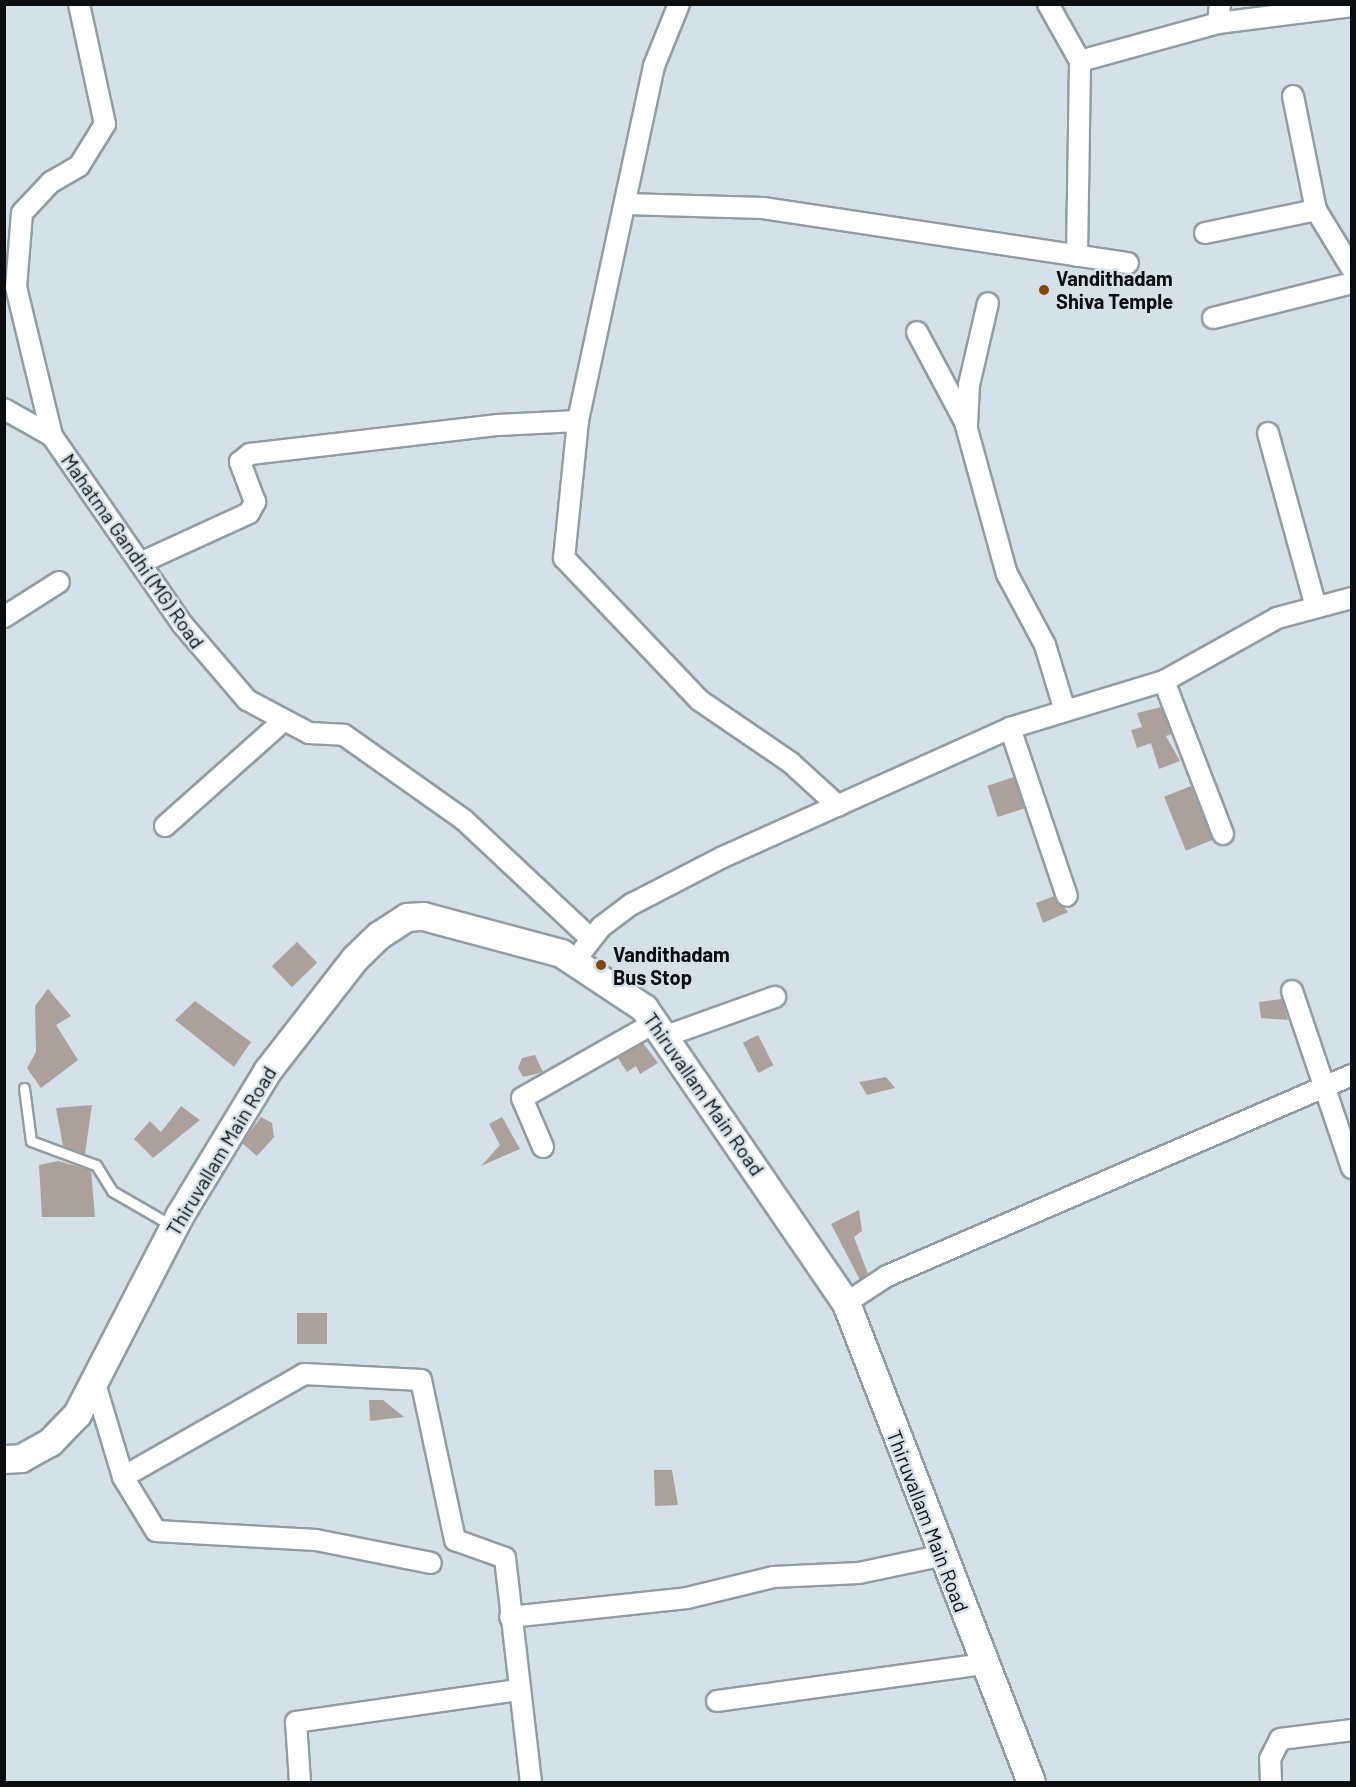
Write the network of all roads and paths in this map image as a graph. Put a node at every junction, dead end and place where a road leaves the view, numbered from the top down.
1 (79, 4) edge
2 (679, 4) edge
3 (1048, 4) edge
4 (1352, 6) edge
5 (1219, 14) edge
6 (1080, 61) junction
7 (1293, 96) dead end
8 (625, 204) junction
9 (1316, 210) junction
10 (1205, 233) dead end
11 (1077, 256) junction
12 (1128, 263) dead end
13 (1352, 269) edge
14 (1352, 283) edge
15 (988, 303) dead end
16 (1213, 318) dead end
17 (917, 332) dead end
18 (4, 409) edge
19 (578, 421) junction
20 (967, 431) junction
21 (1268, 433) dead end
22 (52, 436) junction
23 (140, 563) junction
24 (59, 582) dead end
25 (1352, 598) edge
26 (1316, 607) junction
27 (4, 617) edge
28 (1164, 681) junction
29 (1065, 711) junction
30 (281, 723) junction
31 (1010, 728) junction
32 (838, 806) junction
33 (165, 826) dead end
34 (1223, 834) dead end
35 (1067, 896) dead end
36 (584, 949) junction
37 (1292, 991) dead end
38 (775, 997) dead end
39 (661, 1029) junction
40 (1352, 1075) edge
41 (1324, 1087) junction
42 (24, 1088) dead end
43 (543, 1147) dead end
44 (1352, 1168) edge
45 (174, 1226) junction
46 (846, 1303) junction
47 (95, 1384) junction
48 (4, 1459) edge
49 (123, 1477) junction
50 (940, 1556) junction
51 (431, 1563) dead end
52 (510, 1617) junction
53 (982, 1664) junction
54 (517, 1690) junction
55 (717, 1701) dead end
56 (1352, 1730) edge
57 (300, 1782) edge
58 (531, 1782) edge
59 (1031, 1782) edge
60 (1271, 1782) edge

1 - 22 street, Mahatma Gandhi (MG) Road
2 - 8 street
3 - 6 street
4 - 5 street
5 - 6 street
6 - 11 street
7 - 9 street
8 - 11 street
8 - 19 street
9 - 10 street
9 - 13 street
11 - 12 street
14 - 16 street
15 - 20 street
17 - 20 street
18 - 22 street
19 - 23 street
19 - 32 street
20 - 29 street
21 - 26 street
22 - 23 street, Mahatma Gandhi (MG) Road
23 - 30 street, Mahatma Gandhi (MG) Road
24 - 27 street
25 - 26 street
26 - 28 street
28 - 29 street
28 - 34 street
29 - 31 street
30 - 33 street
30 - 36 street, Mahatma Gandhi (MG) Road
31 - 32 street
31 - 35 street
32 - 36 street
36 - 39 main road, Thiruvallam Main Road
36 - 45 main road, Thiruvallam Main Road
37 - 41 street
38 - 39 street
39 - 43 street
39 - 46 main road, Thiruvallam Main Road
40 - 41 street
41 - 44 street
41 - 46 street
42 - 45 lane
45 - 47 main road, Thiruvallam Main Road
46 - 50 main road, Thiruvallam Main Road
47 - 48 main road, Thiruvallam Main Road
47 - 49 street
49 - 51 street
49 - 52 street
50 - 52 street
50 - 53 main road, Thiruvallam Main Road
52 - 54 street
53 - 55 street
53 - 59 main road, Thiruvallam Main Road
54 - 57 street
54 - 58 street
56 - 60 street

